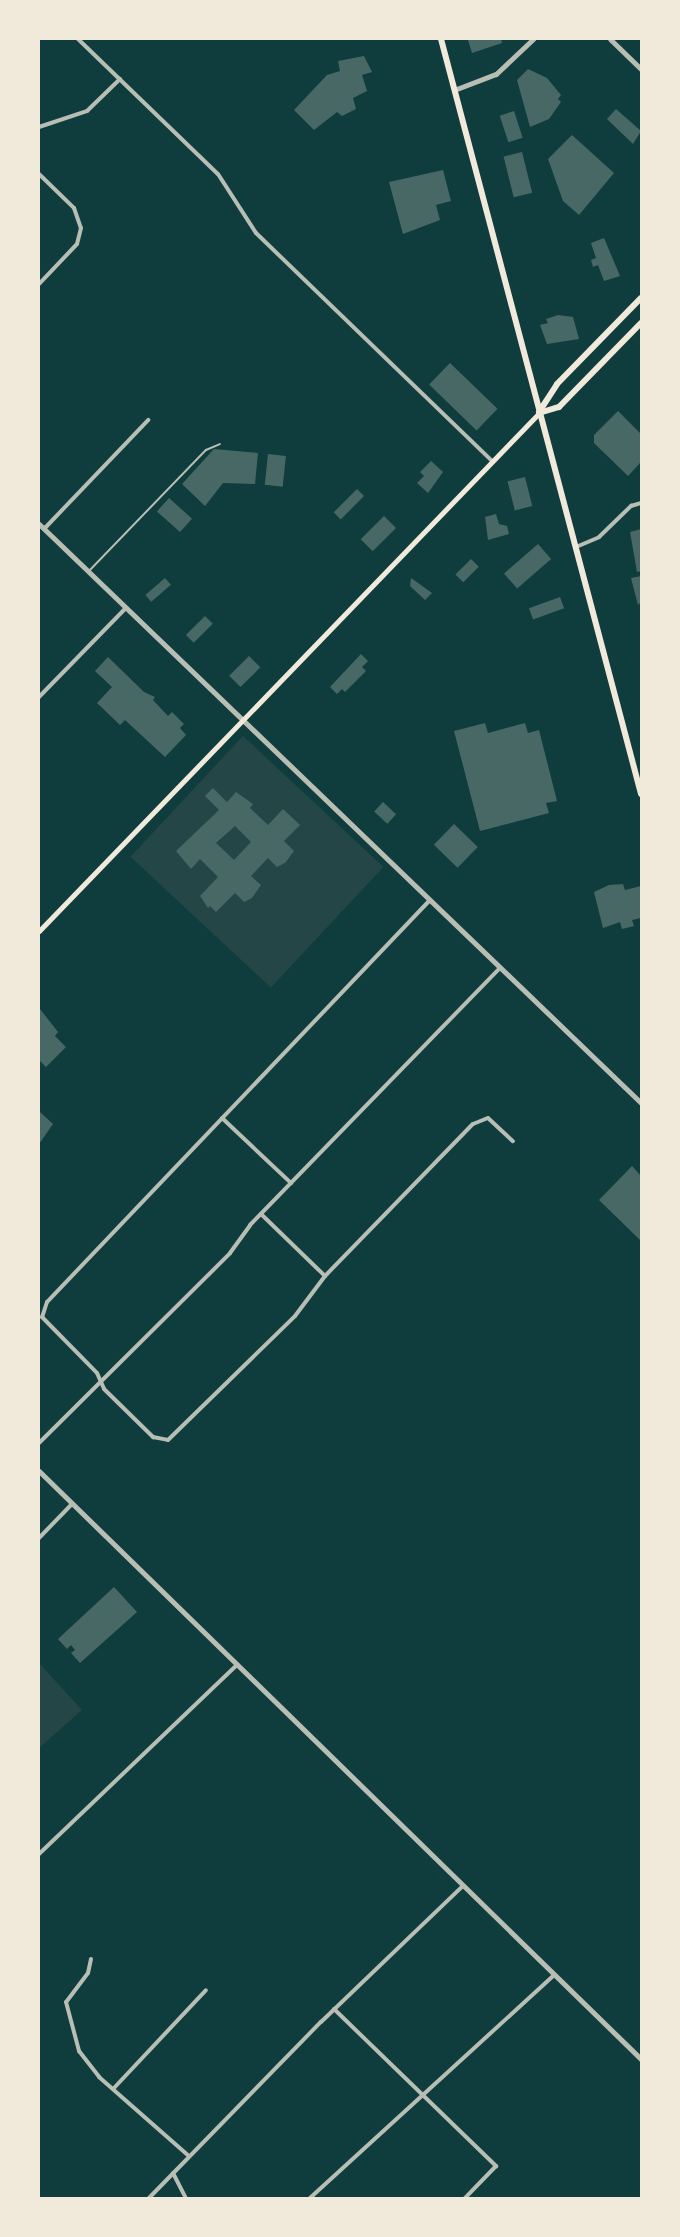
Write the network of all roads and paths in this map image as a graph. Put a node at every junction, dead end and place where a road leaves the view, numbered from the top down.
1 (78, 39) edge
2 (441, 39) edge
3 (533, 39) edge
4 (610, 39) edge
5 (641, 69) edge
6 (120, 79) junction
7 (453, 90) junction
8 (39, 127) edge
9 (39, 174) edge
10 (39, 284) edge
11 (641, 298) edge
12 (641, 323) edge
13 (539, 413) junction
14 (148, 420) dead end
15 (220, 444) dead end
16 (493, 462) junction
17 (641, 503) edge
18 (41, 526) edge
19 (575, 548) junction
20 (88, 572) junction
21 (126, 608) junction
22 (39, 697) edge
23 (242, 720) junction
24 (641, 794) edge
25 (430, 900) junction
26 (39, 930) edge
27 (500, 968) junction
28 (641, 1103) edge
29 (222, 1118) junction
30 (513, 1141) dead end
31 (291, 1183) junction
32 (261, 1214) junction
33 (325, 1276) junction
34 (101, 1382) junction
35 (39, 1443) edge
36 (39, 1471) edge
37 (72, 1504) junction
38 (39, 1538) edge
39 (237, 1665) junction
40 (39, 1854) edge
41 (463, 1886) junction
42 (91, 1959) dead end
43 (554, 1975) junction
44 (206, 1990) dead end
45 (334, 2009) junction
46 (641, 2059) edge
47 (114, 2088) junction
48 (423, 2095) junction
49 (189, 2156) junction
50 (173, 2173) junction
51 (149, 2198) edge
52 (186, 2198) edge
53 (310, 2198) edge
54 (465, 2198) edge

1 - 6 street
2 - 7 main road
3 - 7 street
4 - 5 street
6 - 8 street
6 - 16 street
7 - 13 main road
9 - 10 street
11 - 13 main road
12 - 13 main road
13 - 16 main road
13 - 19 main road
14 - 18 street
15 - 20 lane
16 - 23 main road
17 - 19 street
18 - 20 street
19 - 24 main road
20 - 21 street
21 - 22 street
21 - 23 street
23 - 25 street
23 - 26 main road
25 - 27 street
25 - 29 street
27 - 28 street
27 - 31 street
29 - 31 street
29 - 34 street
30 - 33 street
31 - 32 street
32 - 33 street
32 - 34 street
33 - 34 street
34 - 35 street
36 - 37 street
37 - 38 street
37 - 39 street
39 - 40 street
39 - 41 street
41 - 43 street
41 - 45 street
42 - 47 street
43 - 46 street
43 - 48 street
44 - 47 street
45 - 48 street
45 - 49 street
47 - 49 street
48 - 53 street
48 - 54 street
49 - 50 street
50 - 51 street
50 - 52 street

